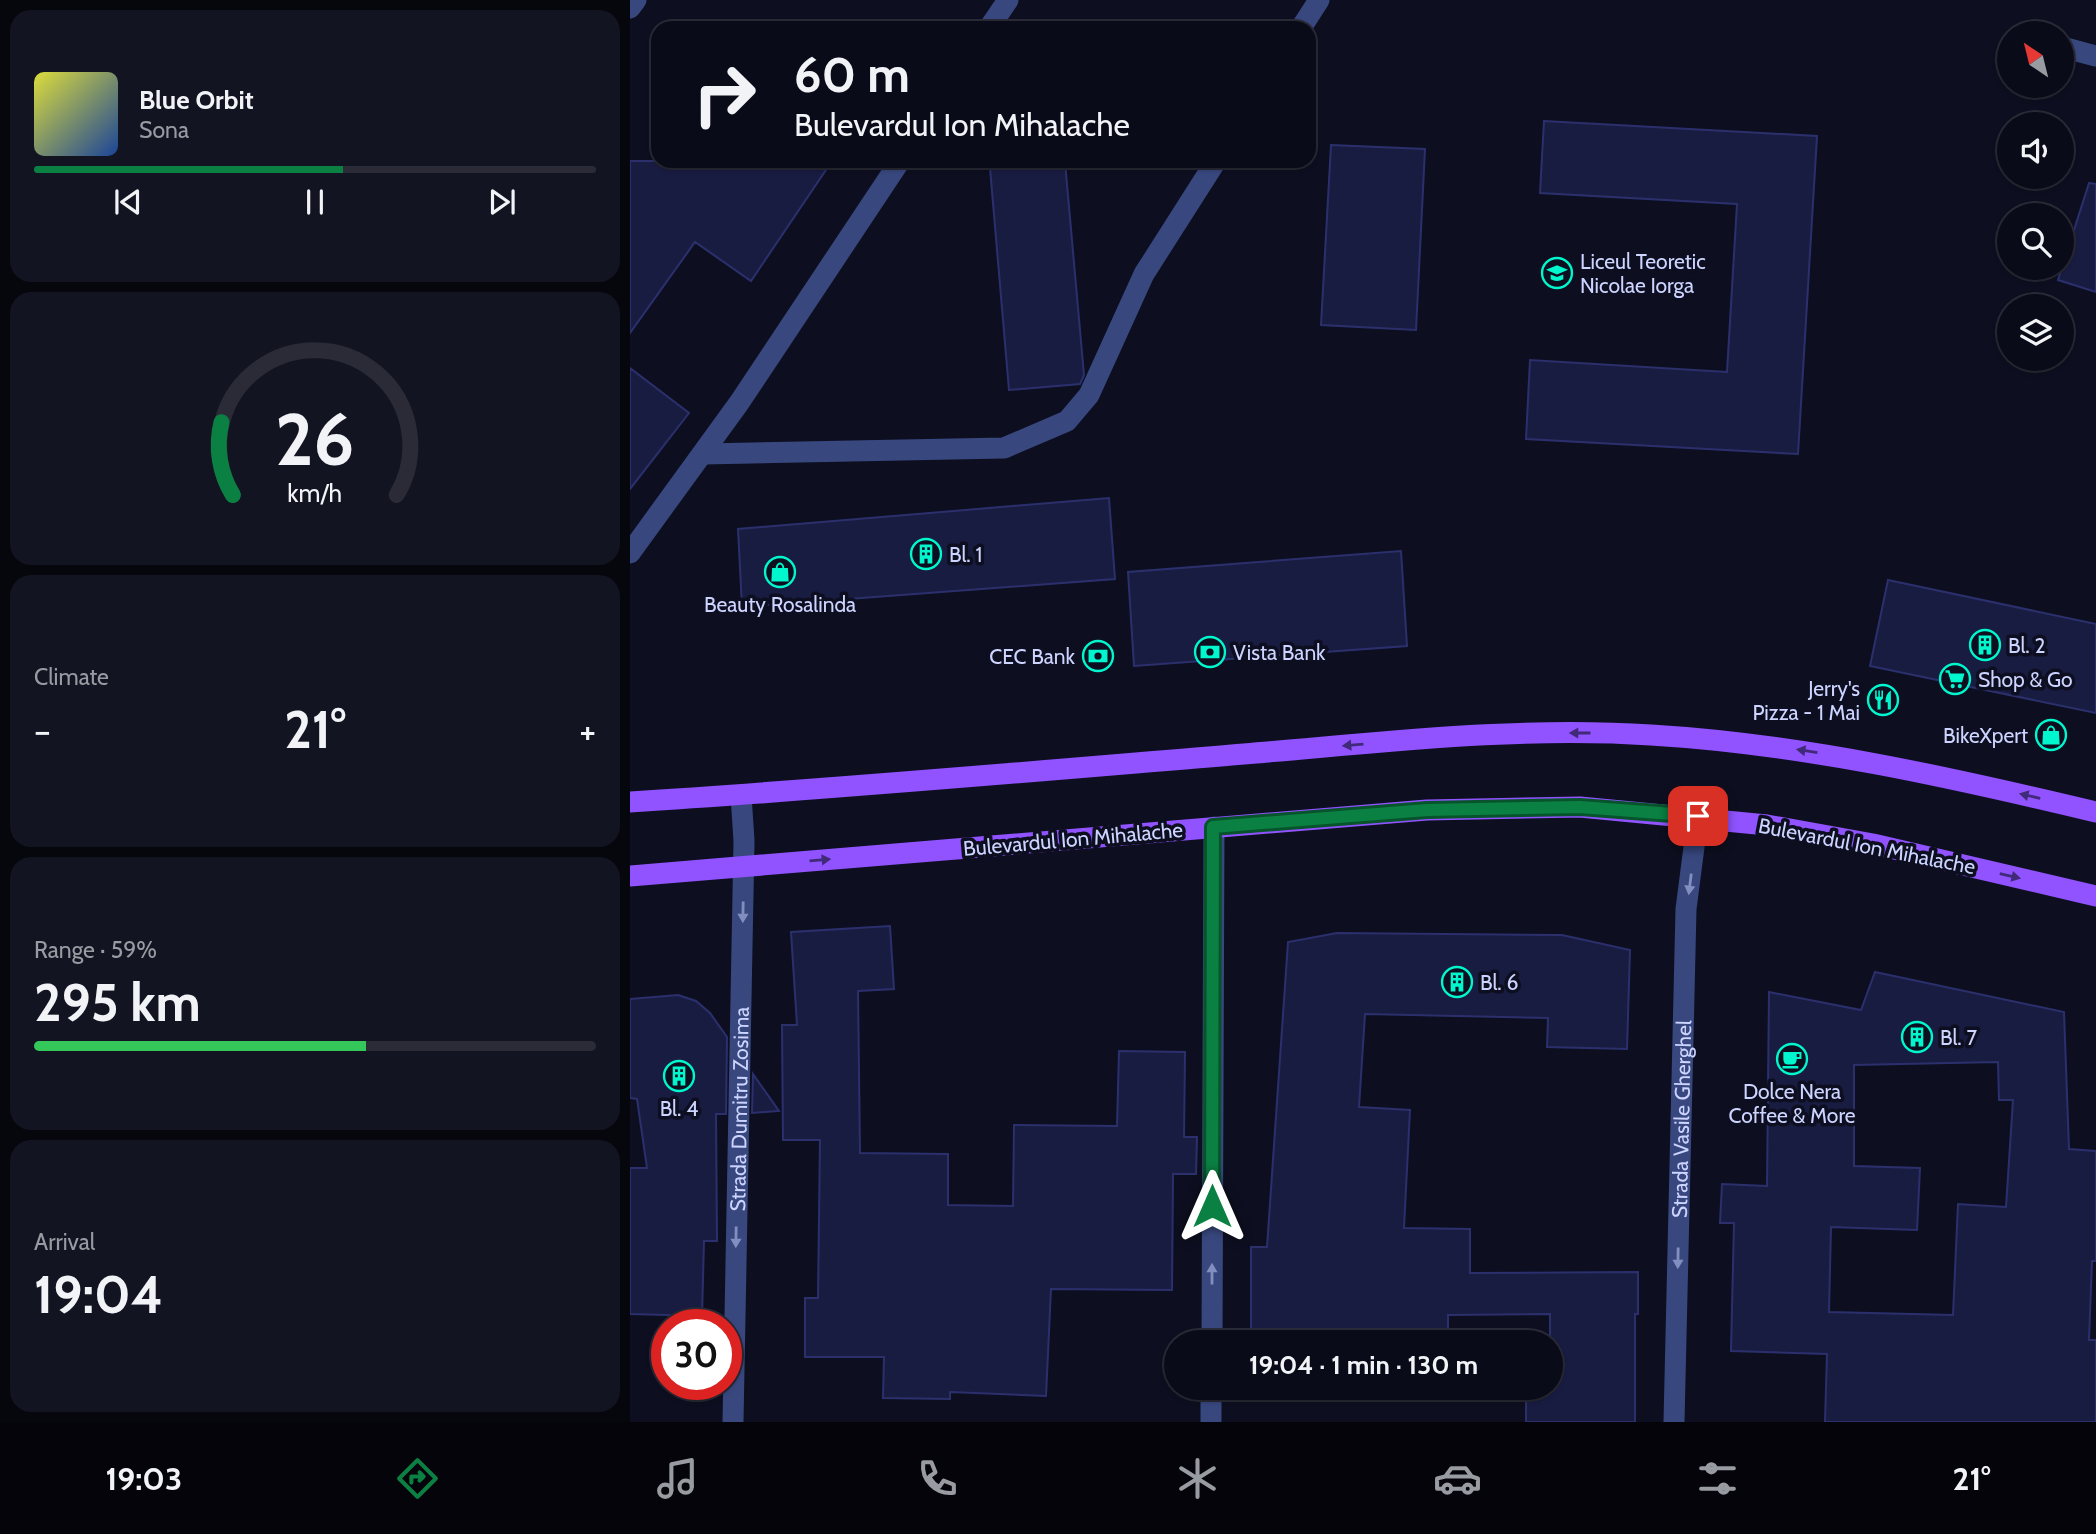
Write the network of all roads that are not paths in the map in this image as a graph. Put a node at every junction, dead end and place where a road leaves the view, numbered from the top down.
1 (636, 0) edge
2 (1008, 0) edge
3 (1319, 0) edge
4 (630, 8) edge
5 (994, 21) edge
6 (1306, 21) edge
7 (2074, 50) edge
8 (2096, 56) edge
9 (895, 168) edge
10 (1212, 168) edge
11 (703, 454) junction
12 (630, 553) edge
13 (741, 795) junction
14 (630, 802) edge
15 (2096, 812) edge
16 (1698, 816) junction
17 (1213, 827) junction
18 (744, 866) junction
19 (630, 876) edge
20 (2096, 896) edge
21 (1212, 1330) edge
22 (1212, 1400) edge
23 (733, 1422) edge
24 (1211, 1422) edge
25 (1674, 1422) edge

1 - 4 street
2 - 5 street
3 - 6 street
7 - 8 street
9 - 11 street
10 - 11 street
11 - 12 street
13 - 14 main road
15 -> 13 main road
13 - 18 street, Strada Dumitru Zosima
16 - 17 main road, Bulevardul Ion Mihalache
16 -> 20 main road, Bulevardul Ion Mihalache
16 -> 25 street, Strada Vasile Gherghel
18 -> 17 main road, Bulevardul Ion Mihalache
21 -> 17 street
18 - 19 main road, Bulevardul Ion Mihalache
18 -> 23 street, Strada Dumitru Zosima
22 - 24 street

